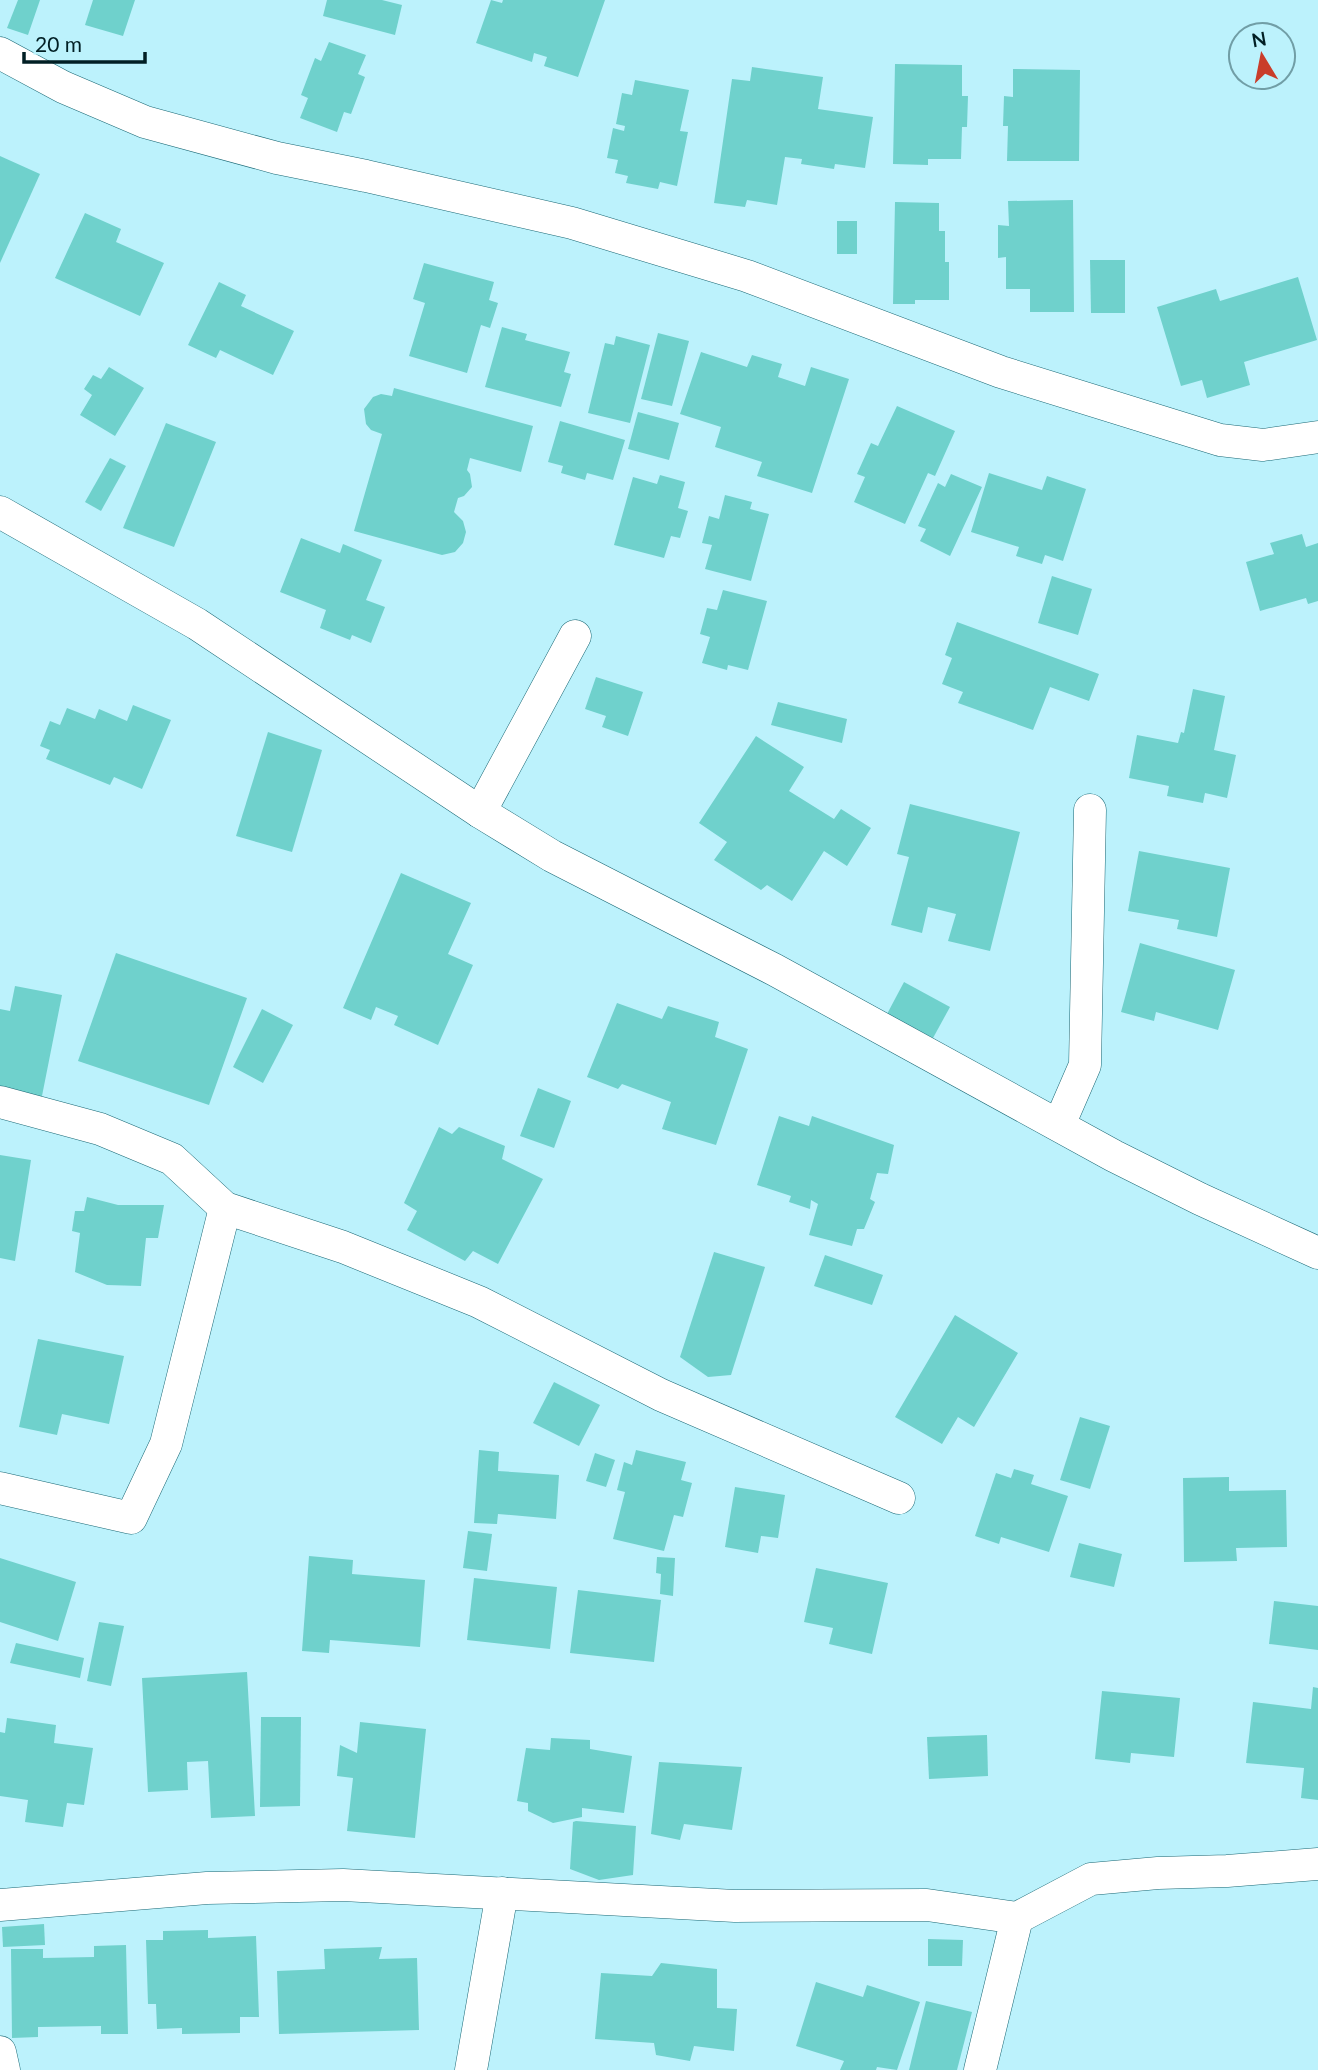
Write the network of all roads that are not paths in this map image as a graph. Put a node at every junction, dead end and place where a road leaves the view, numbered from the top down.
1 (0, 53) edge
2 (1318, 437) edge
3 (0, 512) edge
4 (575, 636) dead end
5 (1090, 810) dead end
6 (480, 812) junction
7 (0, 1102) edge
8 (1059, 1125) junction
9 (225, 1208) junction
10 (1318, 1252) edge
11 (0, 1488) edge
12 (900, 1498) dead end
13 (1318, 1864) edge
14 (502, 1893) junction
15 (0, 1905) edge
16 (1017, 1918) junction
17 (0, 2052) edge
18 (4, 2070) edge
19 (471, 2070) edge
20 (979, 2070) edge

1 - 2 street
3 - 6 street
4 - 6 street
5 - 8 street
6 - 8 street
7 - 9 street
8 - 10 street
9 - 11 street
9 - 12 street
13 - 16 street
14 - 15 street
14 - 16 street
14 - 19 street
16 - 20 street
17 - 18 street

